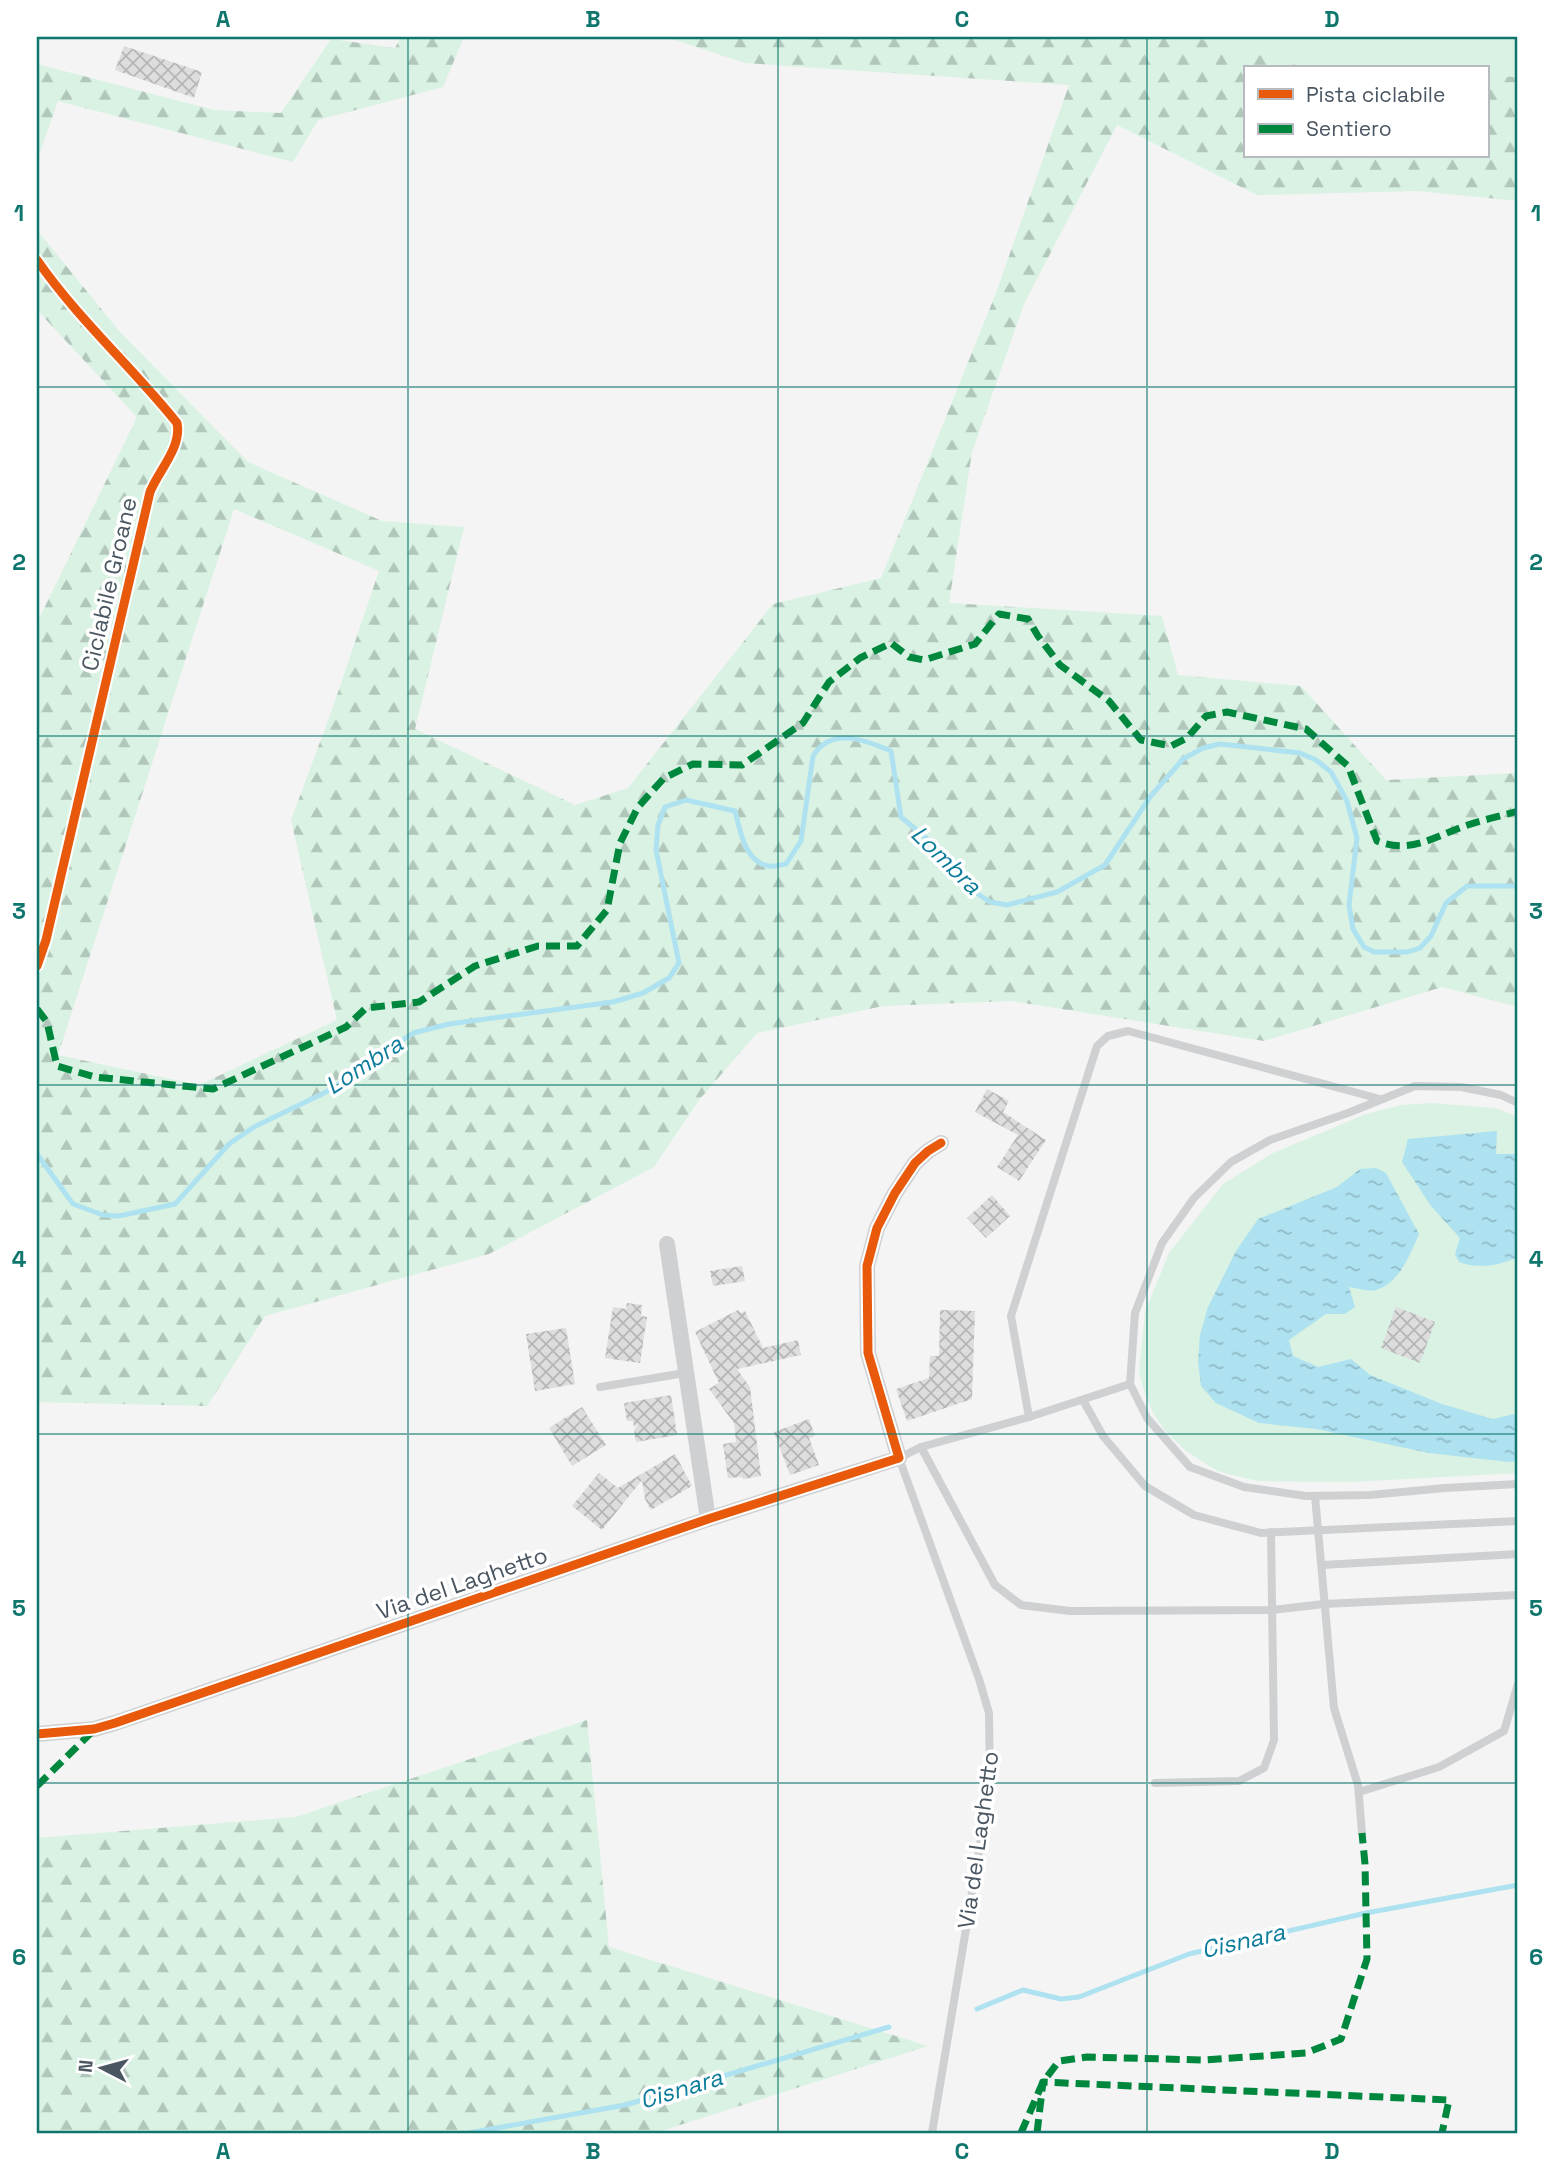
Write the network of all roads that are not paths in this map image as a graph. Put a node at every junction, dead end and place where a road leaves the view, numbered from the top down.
1 (1381, 1100) junction
2 (1518, 1103) edge
3 (941, 1143) dead end
4 (667, 1244) dead end
5 (685, 1373) junction
6 (1130, 1384) junction
7 (600, 1387) dead end
8 (1083, 1399) junction
9 (1030, 1417) junction
10 (921, 1447) junction
11 (899, 1458) junction
12 (1518, 1484) edge
13 (1315, 1496) junction
14 (708, 1519) junction
15 (1518, 1521) edge
16 (1318, 1530) junction
17 (1271, 1532) junction
18 (1518, 1554) edge
19 (1322, 1565) junction
20 (1518, 1595) edge
21 (1324, 1604) junction
22 (1272, 1610) junction
23 (1518, 1684) edge
24 (37, 1734) edge
25 (1155, 1783) dead end
26 (1359, 1792) junction
27 (1363, 1833) dead end
28 (932, 2133) edge

1 - 2 lane
1 - 6 lane
1 - 9 lane
3 - 11 street
4 - 5 street
5 - 7 lane
5 - 14 street
6 - 8 lane
6 - 13 lane
8 - 9 lane
8 - 17 lane
9 - 10 lane
10 - 11 lane
10 - 22 lane
11 - 14 street, Via del Laghetto
11 - 28 lane, Via del Laghetto
12 - 13 lane
13 - 16 lane
14 - 24 street, Via del Laghetto
15 - 16 lane
16 - 17 lane
16 - 19 lane
17 - 22 lane
18 - 19 lane
19 - 21 lane
20 - 21 lane
21 - 22 lane
21 - 26 lane
22 - 25 lane
23 - 26 lane
26 - 27 lane

